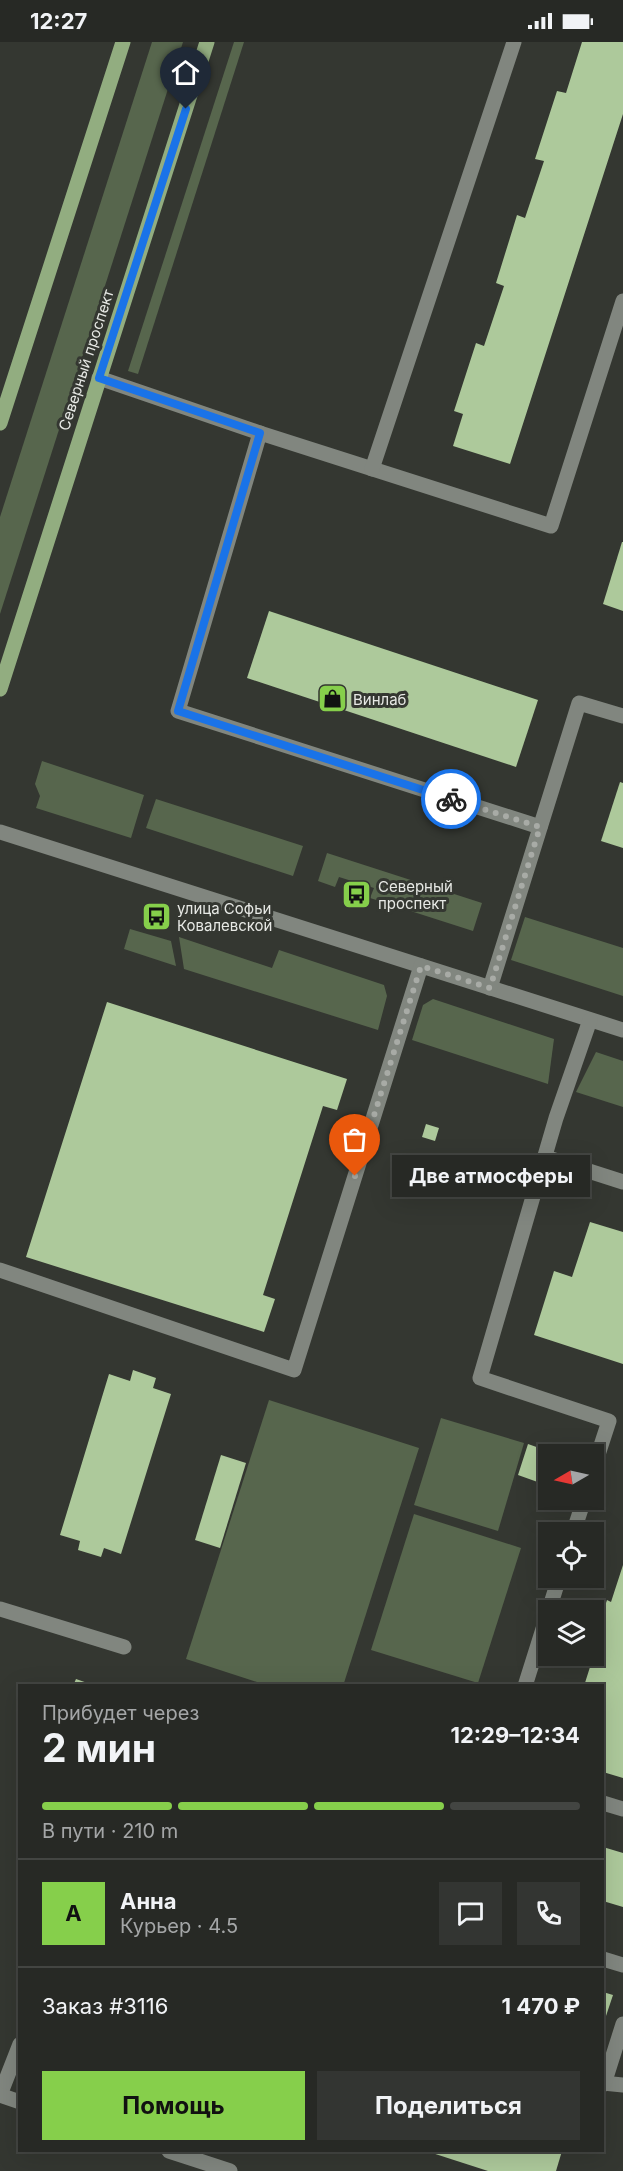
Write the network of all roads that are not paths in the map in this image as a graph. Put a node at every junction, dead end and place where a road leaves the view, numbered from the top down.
1 (123, 42) edge
2 (207, 42) edge
3 (514, 42) edge
4 (623, 301) edge
5 (99, 378) junction
6 (0, 423) edge
7 (260, 433) junction
8 (372, 469) junction
9 (0, 688) edge
10 (623, 716) edge
11 (540, 827) junction
12 (0, 832) edge
13 (421, 966) junction
14 (490, 988) junction
15 (590, 1020) junction
16 (623, 1030) edge
17 (545, 1157) junction
18 (623, 1182) edge
19 (0, 1270) edge
20 (602, 1444) edge
21 (556, 1588) edge
22 (0, 1609) edge
23 (124, 1647) dead end
24 (526, 1684) edge
25 (604, 1803) edge
26 (623, 1809) edge
27 (604, 1959) edge
28 (623, 1965) edge
29 (623, 2024) edge
30 (18, 2049) edge
31 (604, 2083) edge
32 (623, 2085) edge
33 (0, 2095) edge
34 (18, 2101) edge
35 (172, 2152) edge
36 (230, 2171) edge

1 - 6 main road
2 - 5 main road, Северный проспект
3 - 8 street
4 - 8 street
5 - 7 street
5 - 9 main road, Северный проспект
7 - 8 street
7 - 11 street
10 - 11 street
11 - 14 street
12 - 13 street
13 - 14 street
13 - 19 street
14 - 15 street
15 - 16 street
15 - 17 street
17 - 18 street
17 - 20 street
21 - 24 street
22 - 23 street
25 - 26 street
27 - 28 street
29 - 31 street
30 - 33 street
31 - 32 street
33 - 34 street
35 - 36 street

